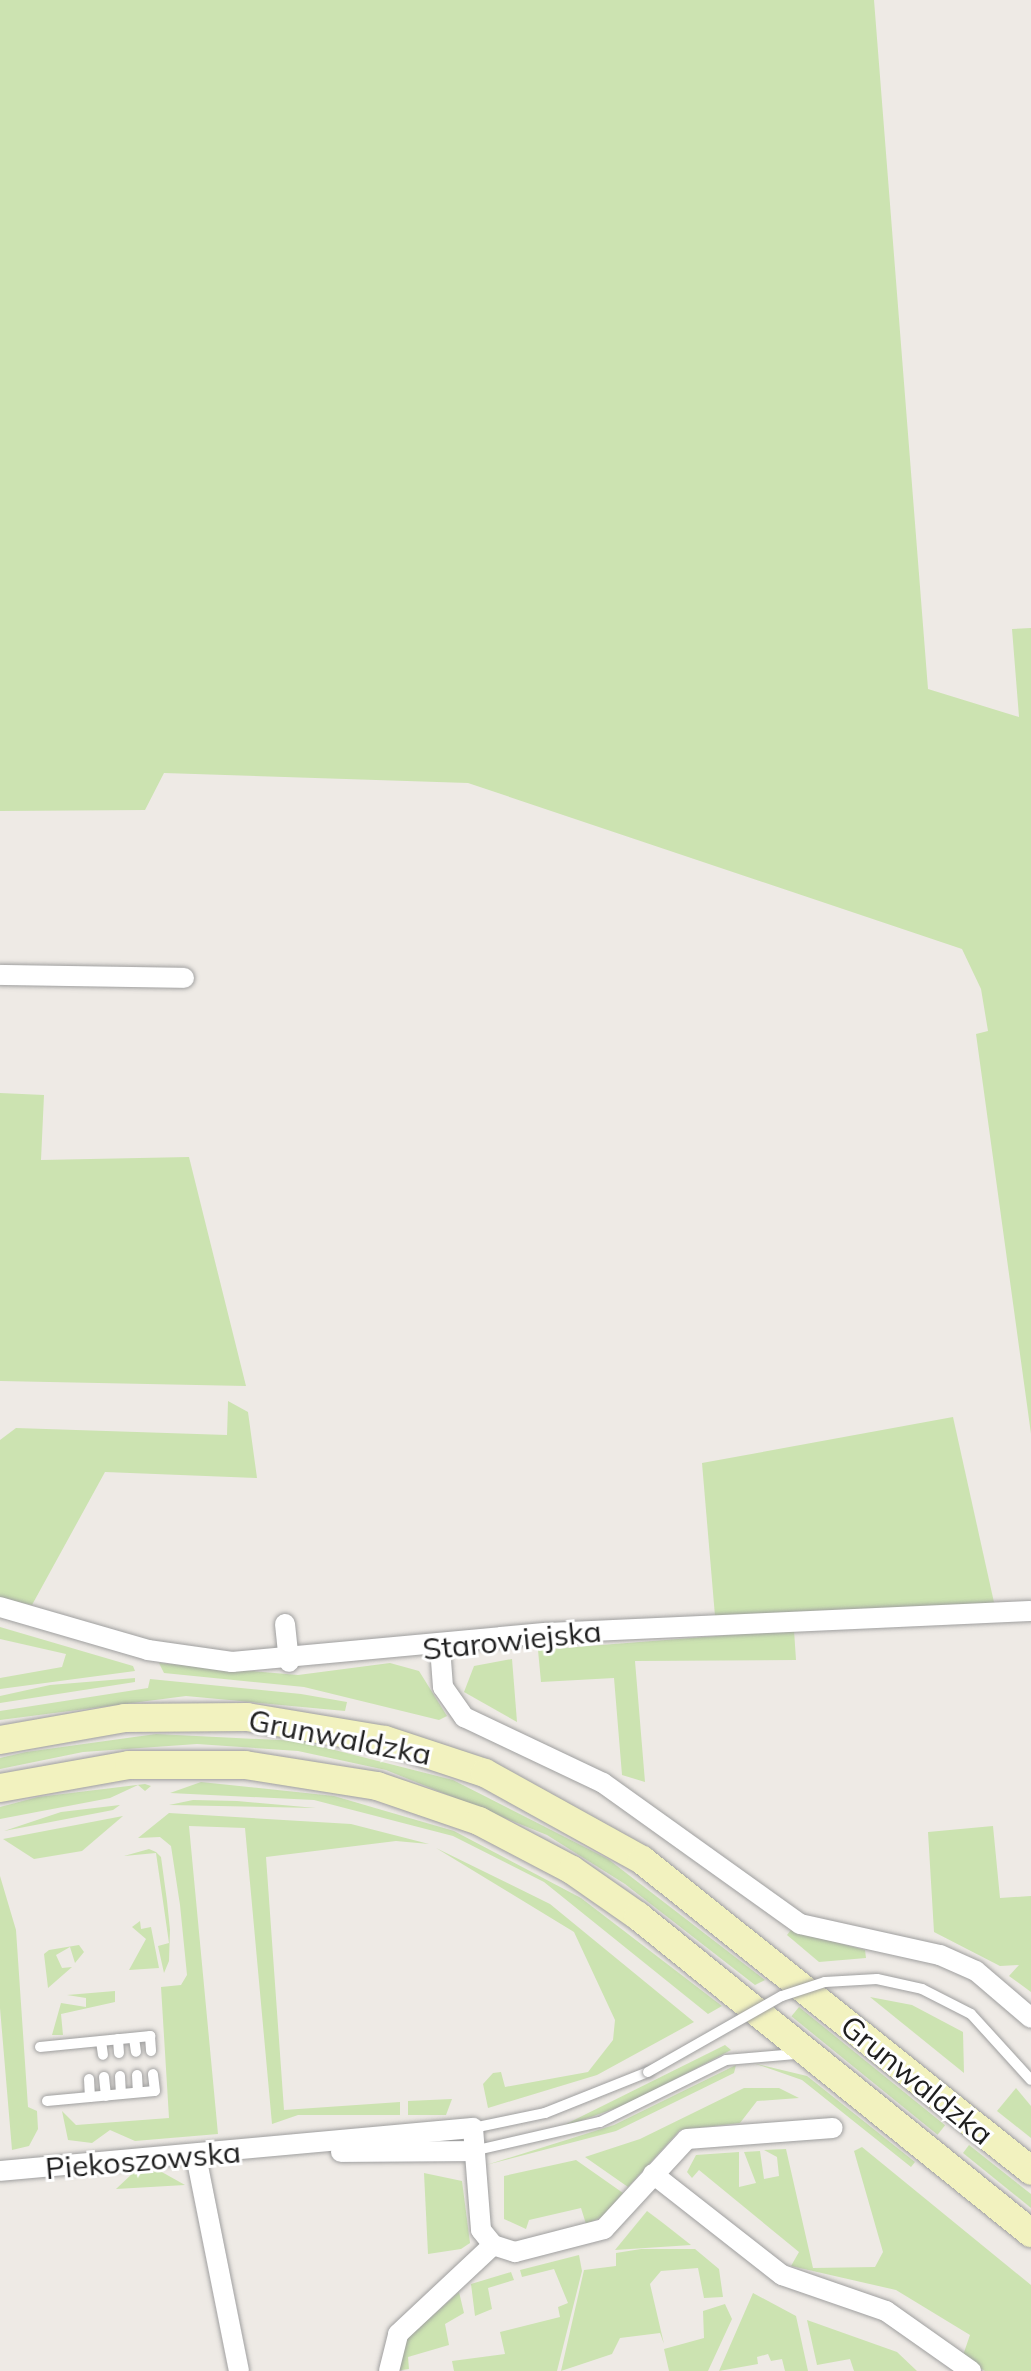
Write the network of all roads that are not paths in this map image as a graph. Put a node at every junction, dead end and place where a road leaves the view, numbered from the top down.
1 (0, 975) edge
2 (184, 978) dead end
3 (0, 1607) edge
4 (1031, 1611) edge
5 (285, 1624) dead end
6 (440, 1647) junction
7 (289, 1662) junction
8 (0, 1740) edge
9 (0, 1788) edge
10 (1031, 2018) edge
11 (134, 2038) junction
12 (118, 2039) junction
13 (101, 2041) junction
14 (86, 2042) junction
15 (40, 2047) dead end
16 (151, 2051) dead end
17 (136, 2052) dead end
18 (119, 2053) dead end
19 (103, 2055) dead end
20 (813, 2055) junction
21 (88, 2056) dead end
22 (153, 2074) dead end
23 (137, 2075) dead end
24 (120, 2076) dead end
25 (104, 2077) dead end
26 (89, 2079) dead end
27 (1031, 2080) edge
28 (138, 2092) junction
29 (121, 2094) junction
30 (106, 2096) junction
31 (90, 2097) junction
32 (47, 2101) dead end
33 (473, 2128) junction
34 (833, 2128) dead end
35 (285, 2149) junction
36 (473, 2151) junction
37 (196, 2156) junction
38 (0, 2171) edge
39 (1031, 2171) edge
40 (653, 2174) junction
41 (1031, 2233) edge
42 (493, 2245) junction
43 (239, 2371) edge
44 (389, 2371) edge
45 (971, 2371) edge

1 - 2 street
3 - 7 street, Starowiejska
4 - 6 street, Starowiejska
5 - 7 street
6 - 7 street, Starowiejska
6 - 10 street, Grunwaldzka
8 - 39 main road, Grunwaldzka
9 - 20 main road, Grunwaldzka
11 - 12 lane
11 - 16 lane
11 - 17 lane
12 - 13 lane
12 - 18 lane
13 - 14 lane
13 - 19 lane
14 - 15 lane
14 - 21 lane
20 - 36 lane, Grunwaldzka
20 - 41 main road, Grunwaldzka
22 - 28 lane
23 - 28 lane
24 - 29 lane
25 - 30 lane
26 - 31 lane
27 - 33 lane, Grunwaldzka, bridge
28 - 29 lane
29 - 30 lane
30 - 31 lane
31 - 32 lane
33 - 35 street, Piekoszowska
33 - 36 street
34 - 40 street
35 - 36 street, Piekoszowska
35 - 37 street, Piekoszowska
36 - 42 street
37 - 38 street, Piekoszowska
37 - 43 street
40 - 42 street
40 - 45 street
42 - 44 street

